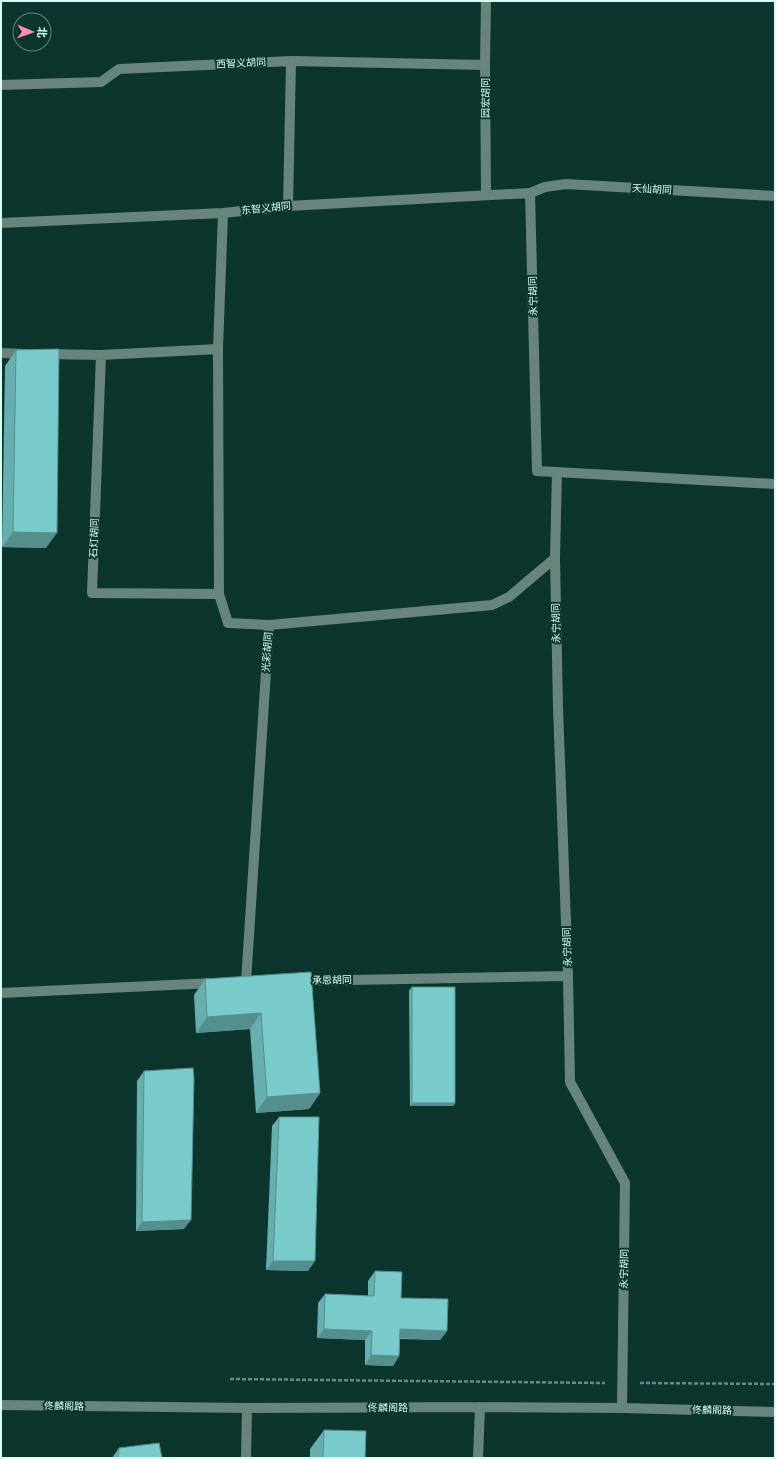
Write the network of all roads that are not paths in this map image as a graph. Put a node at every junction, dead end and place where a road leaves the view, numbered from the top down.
1 (486, 1) edge
2 (291, 61) junction
3 (485, 65) junction
4 (1, 85) edge
5 (530, 193) junction
6 (486, 194) junction
7 (775, 196) edge
8 (288, 206) junction
9 (223, 213) junction
10 (1, 224) edge
11 (218, 349) junction
12 (1, 353) edge
13 (101, 355) junction
14 (557, 472) junction
15 (775, 484) edge
16 (555, 558) junction
17 (219, 594) junction
18 (269, 625) junction
19 (568, 976) junction
20 (286, 981) edge
21 (246, 982) edge
22 (222, 983) edge
23 (1, 993) edge
24 (1, 1405) edge
25 (480, 1407) junction
26 (247, 1408) junction
27 (622, 1408) junction
28 (775, 1412) edge
29 (246, 1458) edge
30 (478, 1458) edge

1 - 3 street, 园宏胡同
2 - 3 street, 西智义胡同
2 - 4 street, 西智义胡同
2 - 8 street
3 - 6 street, 园宏胡同
5 - 6 street, 东智义胡同
5 - 7 street, 天仙胡同
5 - 14 street, 永宁胡同
6 - 8 street, 东智义胡同
8 - 9 street, 东智义胡同
9 - 10 street, 东智义胡同
9 - 11 street
11 - 13 street
11 - 17 street
12 - 13 street
13 - 17 street, 石灯胡同
14 - 15 street
14 - 16 street, 永宁胡同
16 - 18 street, 光彩胡同
16 - 19 street, 永宁胡同
17 - 18 street
18 - 21 street, 光彩胡同
19 - 20 street, 承恩胡同
19 - 27 street, 永宁胡同
22 - 23 street
24 - 26 street, 佟麟阁路
25 - 26 street, 佟麟阁路
25 - 27 street, 佟麟阁路
25 - 30 street
26 - 29 street
27 - 28 street, 佟麟阁路

